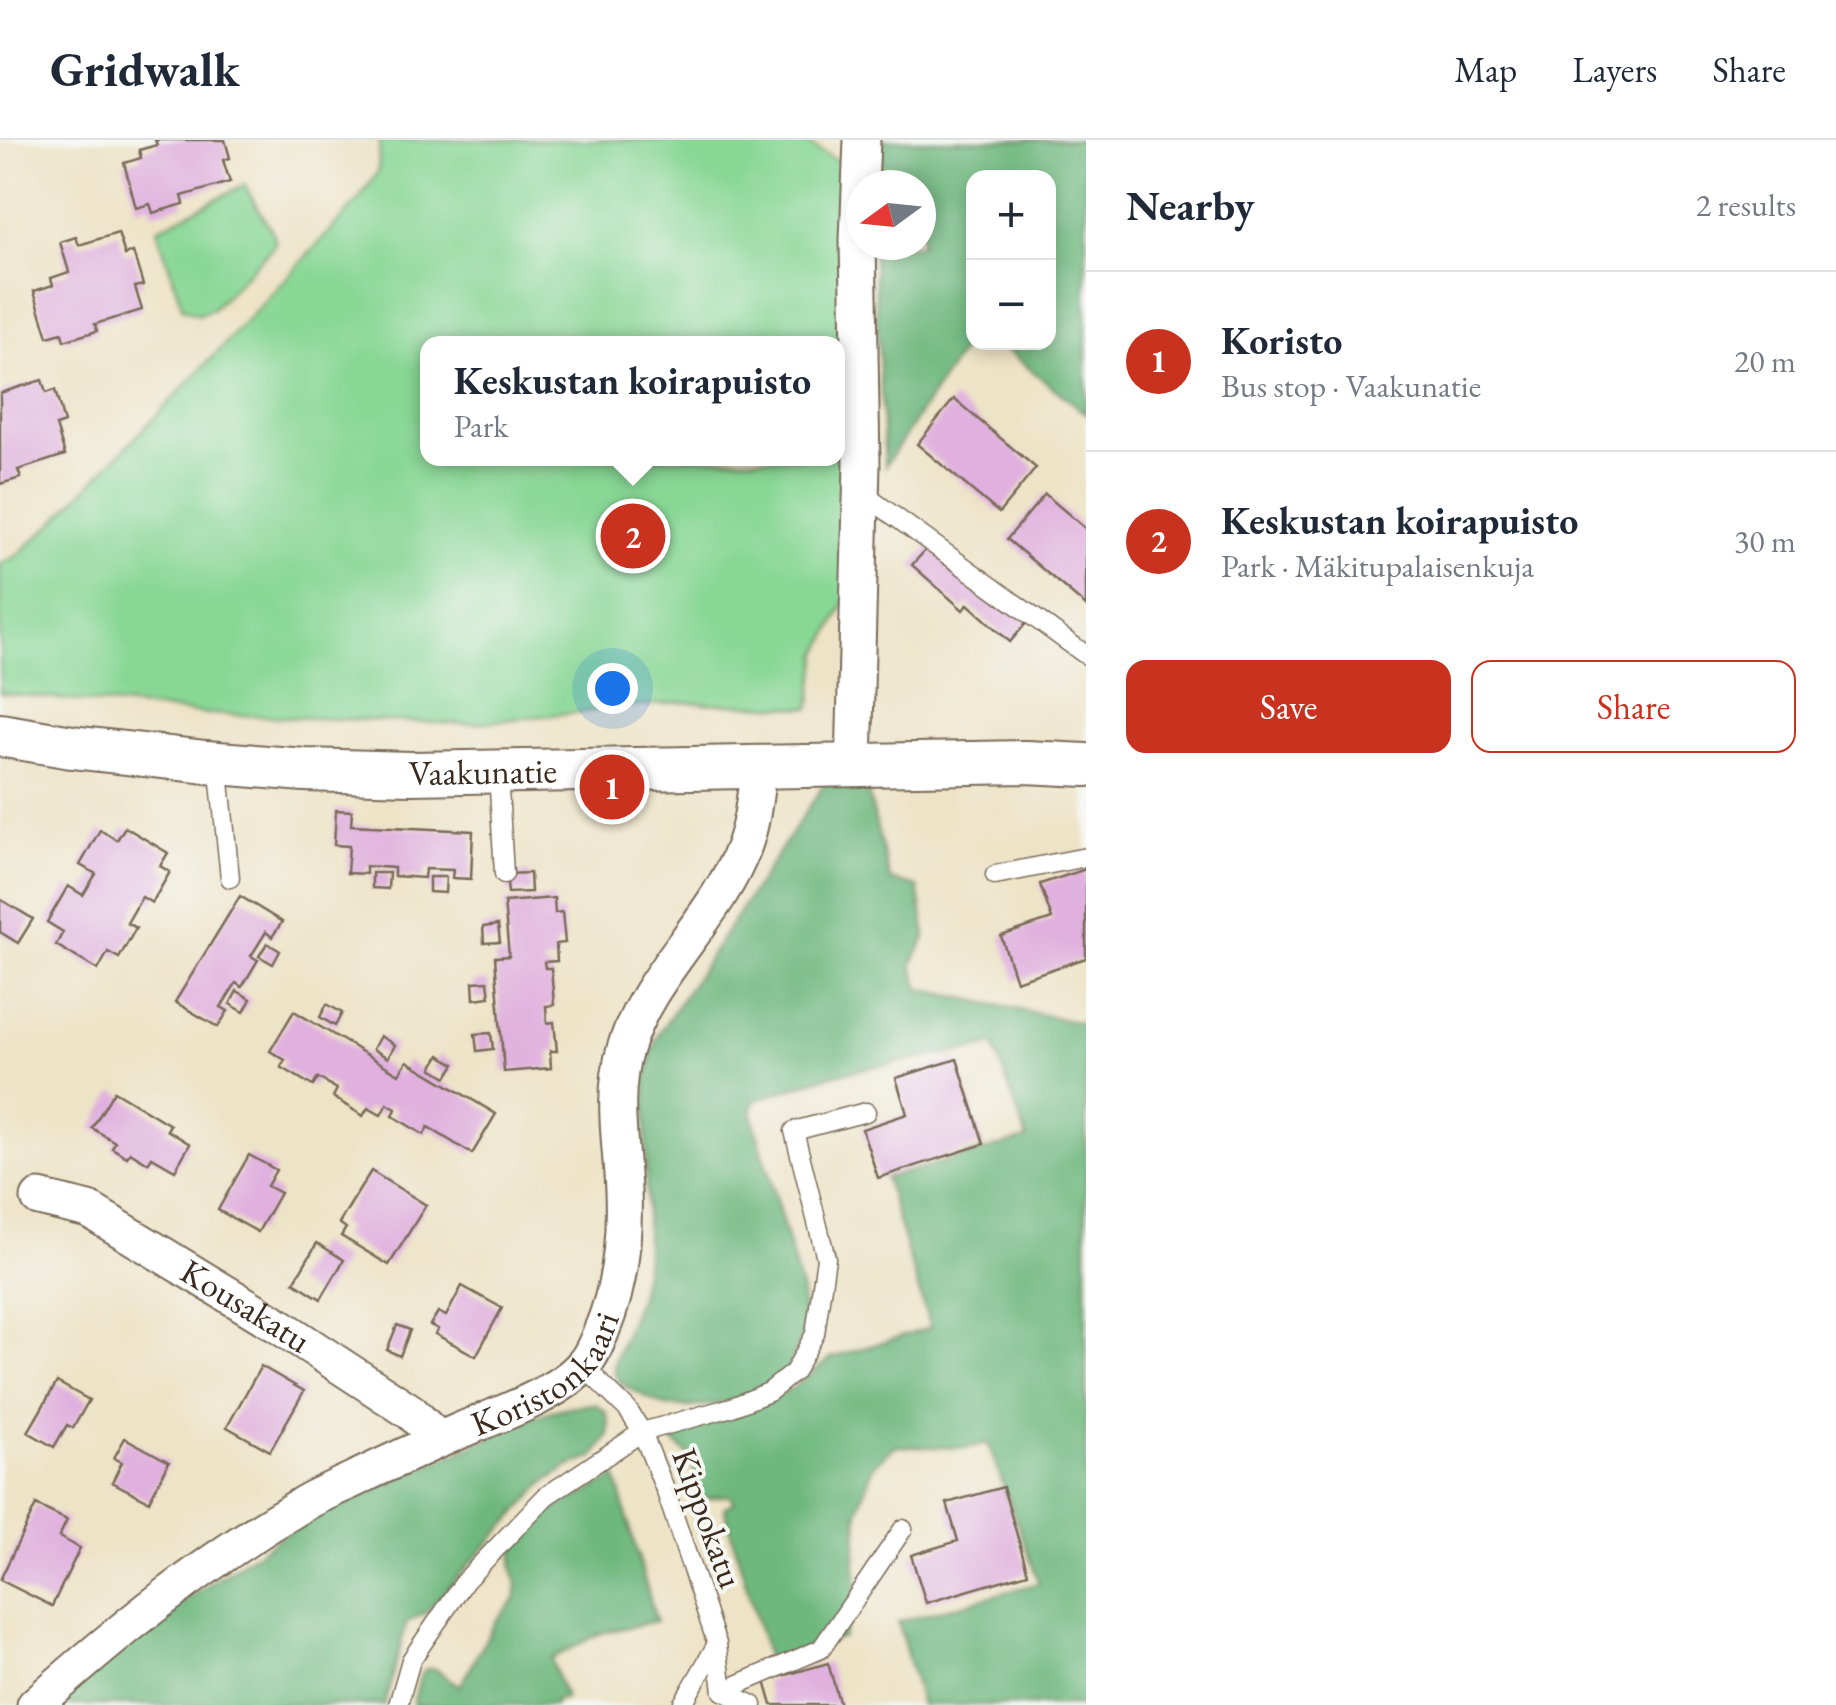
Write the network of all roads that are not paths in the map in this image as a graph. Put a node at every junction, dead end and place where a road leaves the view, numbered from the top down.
1 (862, 140) edge
2 (861, 492) junction
3 (1086, 655) edge
4 (0, 735) edge
5 (218, 763) junction
6 (1086, 764) edge
7 (854, 765) junction
8 (759, 766) junction
9 (498, 771) junction
10 (1086, 857) edge
11 (504, 874) dead end
12 (995, 874) dead end
13 (230, 878) dead end
14 (866, 1112) dead end
15 (39, 1198) dead end
16 (583, 1366) junction
17 (642, 1432) junction
18 (439, 1440) junction
19 (904, 1529) dead end
20 (717, 1644) junction
21 (723, 1692) junction
22 (35, 1705) edge
23 (398, 1705) edge
24 (682, 1705) edge
25 (753, 1705) edge

1 - 2 street
2 - 3 lane
2 - 7 street
4 - 5 street, Vaakunatie
5 - 9 street, Vaakunatie
5 - 13 lane
6 - 7 street, Vaakunatie
7 - 8 street, Vaakunatie
8 - 9 street, Vaakunatie
8 - 16 street, Koristonkaari
9 - 11 lane
10 - 12 lane
14 - 17 lane
15 - 18 street, Kousakatu
16 - 17 lane, Kippokatu
16 - 18 street, Koristonkaari
17 - 20 lane, Kippokatu
17 - 23 lane
18 - 22 street, Koristonkaari
19 - 21 lane
20 - 21 lane
20 - 24 lane, Kippokatu
21 - 25 lane

